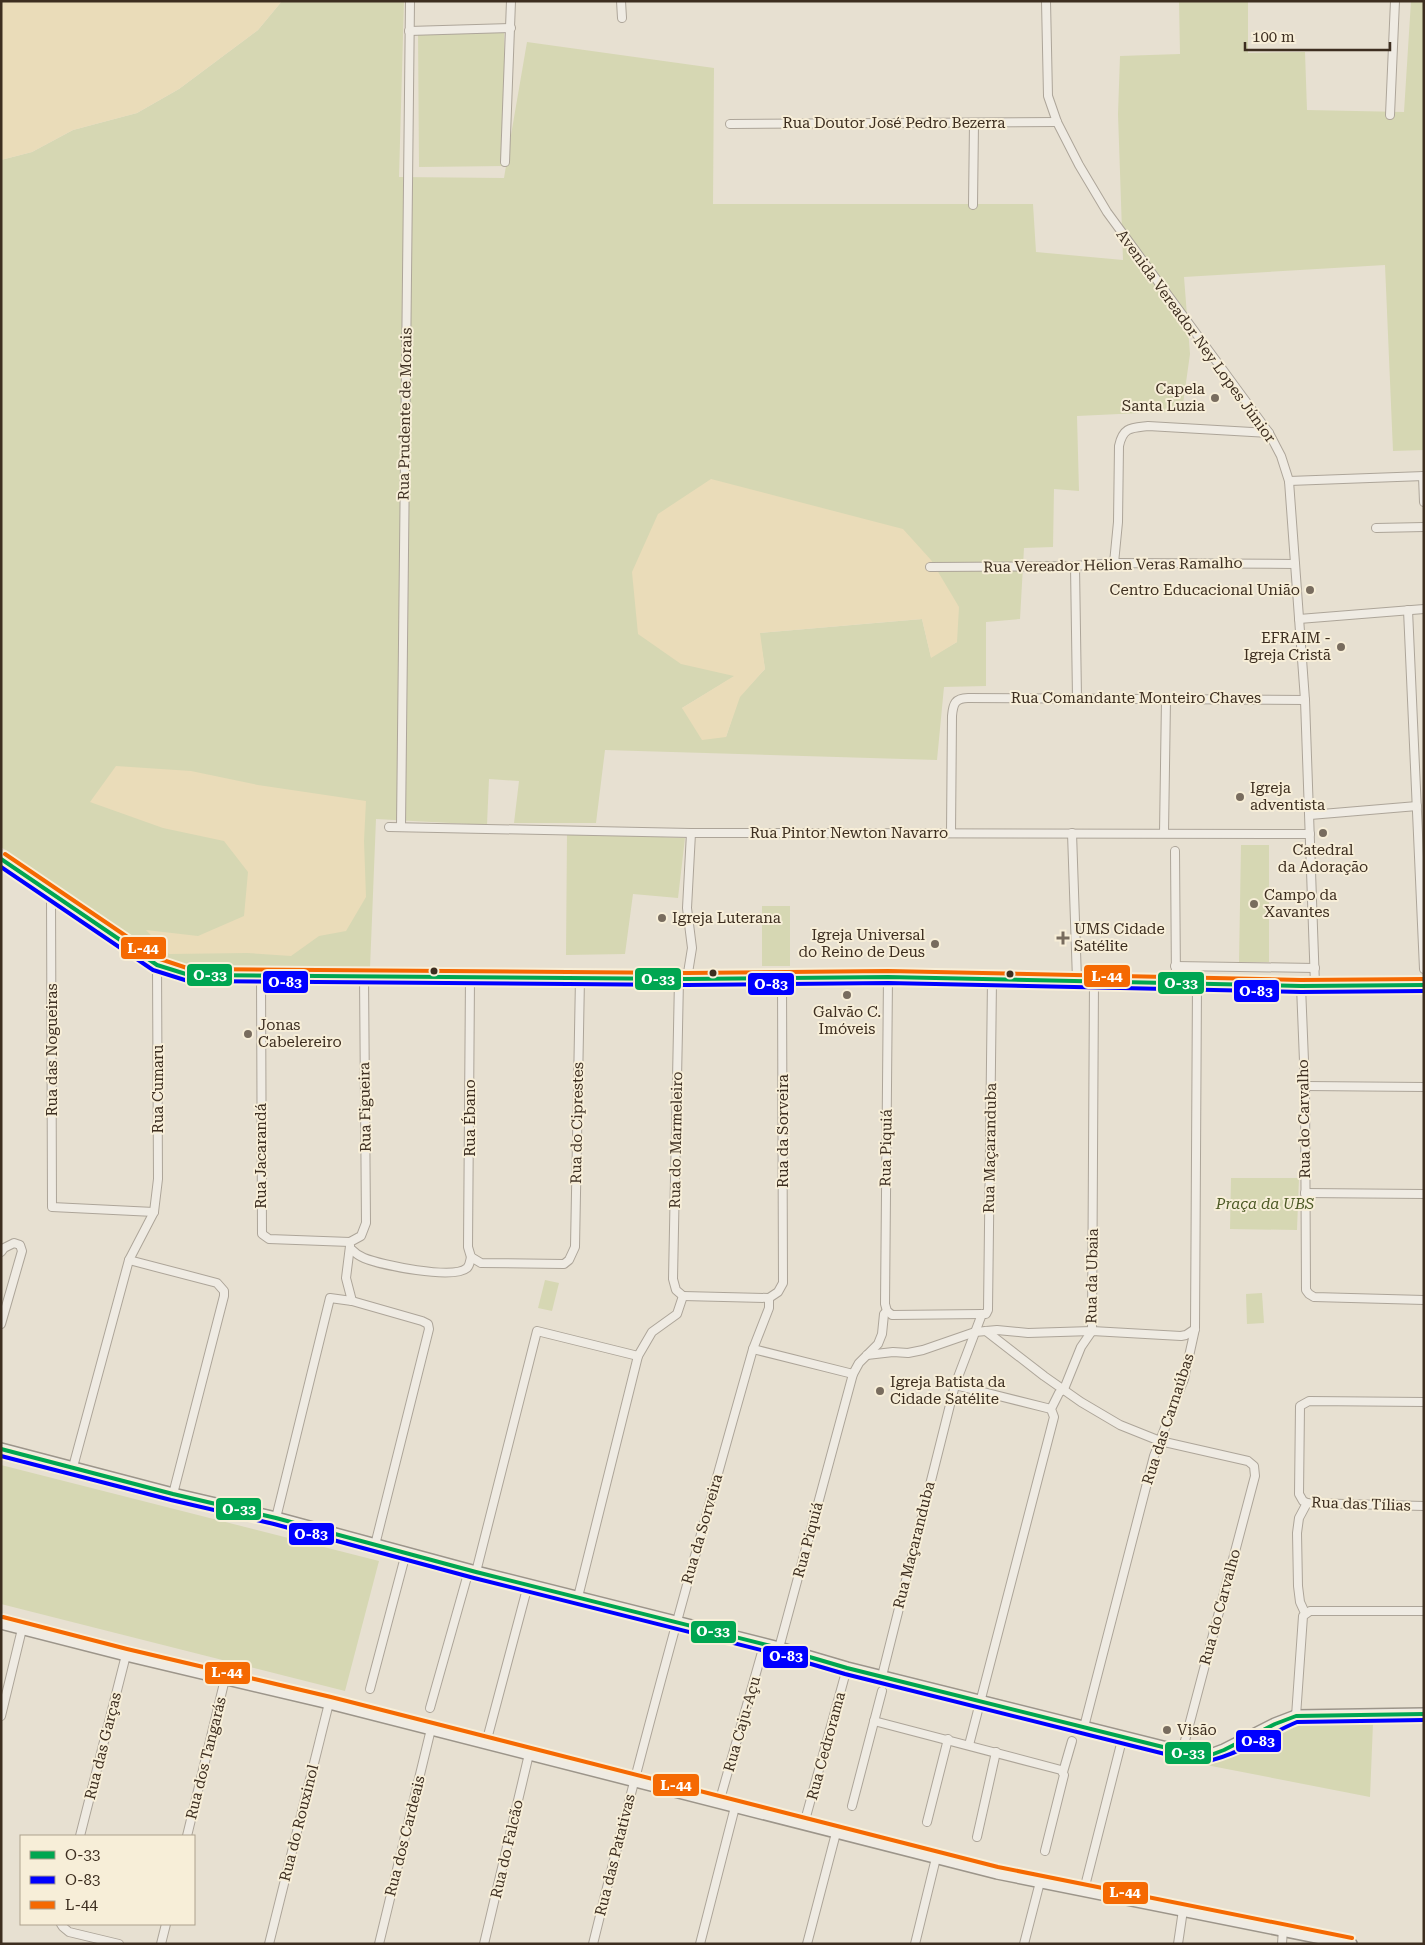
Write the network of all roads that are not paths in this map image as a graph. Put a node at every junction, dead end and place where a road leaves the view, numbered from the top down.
1 (410, 1) edge
2 (512, 1) edge
3 (621, 1) edge
4 (1046, 1) edge
5 (1395, 1) edge
6 (622, 18) dead end
7 (511, 28) junction
8 (409, 31) junction
9 (1390, 115) dead end
10 (974, 122) junction
11 (1057, 122) junction
12 (730, 124) dead end
13 (505, 162) dead end
14 (973, 205) dead end
15 (1269, 433) junction
16 (1424, 476) edge
17 (1289, 481) junction
18 (1424, 502) edge
19 (1424, 527) edge
20 (1376, 528) dead end
21 (1114, 563) junction
22 (1295, 564) junction
23 (930, 566) dead end
24 (1075, 566) junction
25 (1424, 609) edge
26 (1408, 610) junction
27 (1299, 619) junction
28 (1077, 698) junction
29 (1166, 698) junction
30 (1305, 700) junction
31 (1418, 806) junction
32 (1310, 815) junction
33 (388, 827) dead end
34 (401, 827) junction
35 (1072, 832) junction
36 (691, 833) junction
37 (951, 833) junction
38 (1164, 833) junction
39 (1310, 834) junction
40 (1175, 851) dead end
41 (1, 859) edge
42 (51, 893) junction
43 (157, 965) junction
44 (1175, 966) junction
45 (1214, 967) junction
46 (1242, 968) junction
47 (1315, 968) junction
48 (1424, 969) edge
49 (261, 975) junction
50 (364, 976) junction
51 (888, 977) junction
52 (470, 978) junction
53 (580, 978) junction
54 (683, 979) junction
55 (782, 979) junction
56 (992, 980) junction
57 (1077, 980) junction
58 (1094, 981) junction
59 (1176, 983) junction
60 (1197, 984) junction
61 (1214, 984) junction
62 (1241, 985) junction
63 (1315, 985) junction
64 (1424, 985) edge
65 (1301, 986) junction
66 (1305, 1086) junction
67 (1424, 1088) edge
68 (1305, 1193) junction
69 (1424, 1194) edge
70 (154, 1212) junction
71 (350, 1246) junction
72 (1, 1252) edge
73 (471, 1257) junction
74 (129, 1260) junction
75 (5, 1292) edge
76 (683, 1296) junction
77 (769, 1298) junction
78 (1424, 1300) edge
79 (352, 1301) junction
80 (889, 1313) junction
81 (984, 1314) junction
82 (1, 1324) edge
83 (1195, 1329) junction
84 (1092, 1330) junction
85 (986, 1331) junction
86 (975, 1332) junction
87 (752, 1348) junction
88 (866, 1355) junction
89 (638, 1356) junction
90 (853, 1374) junction
91 (955, 1386) junction
92 (1064, 1389) junction
93 (1424, 1402) edge
94 (1051, 1409) junction
95 (1160, 1441) junction
96 (1, 1449) edge
97 (73, 1467) junction
98 (173, 1494) junction
99 (1304, 1501) junction
100 (1424, 1506) edge
101 (276, 1518) junction
102 (375, 1545) junction
103 (406, 1553) junction
104 (472, 1571) junction
105 (528, 1585) junction
106 (578, 1597) junction
107 (1424, 1611) edge
108 (1306, 1613) junction
109 (676, 1622) junction
110 (1, 1623) edge
111 (22, 1629) junction
112 (764, 1645) junction
113 (779, 1648) junction
114 (126, 1655) junction
115 (847, 1668) junction
116 (882, 1676) junction
117 (225, 1679) junction
118 (370, 1689) dead end
119 (882, 1691) dead end
120 (982, 1701) junction
121 (329, 1703) junction
122 (430, 1708) dead end
123 (1424, 1714) edge
124 (1, 1716) edge
125 (1296, 1716) junction
126 (874, 1721) junction
127 (1084, 1727) junction
128 (430, 1729) junction
129 (1123, 1736) junction
130 (948, 1739) junction
131 (1072, 1741) dead end
132 (486, 1743) junction
133 (969, 1745) junction
134 (996, 1752) junction
135 (1182, 1752) junction
136 (529, 1754) junction
137 (1063, 1772) junction
138 (634, 1780) junction
139 (719, 1803) junction
140 (852, 1806) dead end
141 (735, 1807) junction
142 (927, 1822) dead end
143 (804, 1824) junction
144 (836, 1832) junction
145 (80, 1835) edge
146 (187, 1835) edge
147 (977, 1837) dead end
148 (1045, 1852) dead end
149 (936, 1858) junction
150 (1040, 1882) junction
151 (1084, 1890) junction
152 (1182, 1910) junction
153 (62, 1925) edge
154 (166, 1925) edge
155 (1283, 1929) junction
156 (119, 1944) edge
157 (161, 1944) edge
158 (269, 1944) edge
159 (379, 1944) edge
160 (484, 1944) edge
161 (592, 1944) edge
162 (700, 1944) edge
163 (807, 1944) edge
164 (915, 1944) edge
165 (1024, 1944) edge
166 (1178, 1944) edge
167 (1282, 1944) edge
168 (1351, 1944) edge

1 - 8 street, Rua Prudente de Morais
2 - 7 street
3 - 6 street
4 - 11 street, Avenida Vereador Ney Lopes Júnior
5 - 9 street
7 - 8 street
7 - 13 street
8 - 34 street, Rua Prudente de Morais
10 - 11 street, Rua Doutor José Pedro Bezerra
10 - 12 street, Rua Doutor José Pedro Bezerra
10 - 14 street
11 - 15 street, Avenida Vereador Ney Lopes Júnior
15 - 17 street, Avenida Vereador Ney Lopes Júnior
15 - 21 street
16 - 17 street
16 - 18 street
17 - 22 street, Avenida Vereador Ney Lopes Júnior
19 - 20 street
21 - 22 street, Rua Vereador Helion Veras Ramalho
21 - 24 street, Rua Vereador Helion Veras Ramalho
22 - 27 street, Avenida Vereador Ney Lopes Júnior
23 - 24 street, Rua Vereador Helion Veras Ramalho
24 - 28 street
25 - 26 street
26 - 27 street
26 - 31 street
27 - 30 street, Avenida Vereador Ney Lopes Júnior
28 - 29 street, Rua Comandante Monteiro Chaves
28 - 37 street, Rua Comandante Monteiro Chaves
29 - 30 street, Rua Comandante Monteiro Chaves
29 - 38 street
30 - 32 street, Avenida Vereador Ney Lopes Júnior
31 - 32 street
31 - 48 street
32 - 39 street, Avenida Vereador Ney Lopes Júnior
33 - 34 street, Rua Pintor Newton Navarro
34 - 36 street, Rua Pintor Newton Navarro
35 - 37 street, Rua Pintor Newton Navarro
35 - 38 street, Rua Pintor Newton Navarro
35 - 57 street
36 - 37 street, Rua Pintor Newton Navarro
36 - 54 street, Rua do Marmeleiro
38 - 39 street, Rua Pintor Newton Navarro
39 - 47 street, Avenida Vereador Ney Lopes Júnior
40 - 44 street
41 - 42 street
42 - 43 street
42 - 70 street, Rua das Nogueiras
43 - 49 street
43 - 70 street, Rua Cumaru
44 - 45 street
44 - 59 street
45 - 46 street
45 - 61 street
46 - 47 street
46 - 62 street
47 - 63 street, Avenida Vereador Ney Lopes Júnior
49 - 50 street
49 - 71 street, Rua Jacarandá
50 - 52 street
50 - 71 street, Rua Figueira
51 - 55 street
51 - 56 street
51 - 80 street, Rua Piquiá
52 - 53 street
52 - 73 street, Rua Ébano
53 - 54 street
53 - 73 street, Rua do Ciprestes
54 - 55 street
54 - 76 street, Rua do Marmeleiro
55 - 77 street, Rua da Sorveira
56 - 57 street
56 - 81 street, Rua Maçaranduba
57 - 58 street
58 - 59 street
58 - 84 street, Rua da Ubaia
59 - 60 street
60 - 61 street
60 - 83 street, Rua das Carnaúbas
61 - 62 street
62 - 65 street
63 - 64 street
63 - 65 street
65 - 66 street, Rua do Carvalho
66 - 67 street
66 - 68 street, Rua do Carvalho
68 - 69 street
68 - 78 street, Rua do Carvalho
70 - 74 street
71 - 73 street
71 - 79 street
72 - 75 street
74 - 97 street
74 - 98 street
75 - 82 street
76 - 77 street
76 - 89 street
77 - 87 street, Rua da Sorveira
79 - 101 street
79 - 102 street
80 - 81 street
80 - 88 street, Rua Piquiá
81 - 86 street, Rua Maçaranduba
83 - 84 street
83 - 95 street, Rua das Carnaúbas
84 - 85 street
84 - 92 street, Rua da Ubaia
85 - 86 street
85 - 92 street
86 - 88 street
86 - 91 street, Rua Maçaranduba
87 - 90 street
87 - 109 street, Rua da Sorveira
88 - 90 street, Rua Piquiá
89 - 104 street
89 - 106 street
90 - 113 street, Rua Piquiá
91 - 94 street
91 - 116 street, Rua Maçaranduba
92 - 94 street, Rua da Ubaia
92 - 95 street
93 - 99 street
94 - 120 street
95 - 127 street, Rua das Carnaúbas
95 - 135 street, Rua do Carvalho
96 - 97 street
97 - 98 street
98 - 101 street
99 - 100 street, Rua das Tílias
99 - 108 street
101 - 102 street
102 - 103 street
103 - 104 street
103 - 118 street
104 - 105 street
104 - 122 street
105 - 106 street
105 - 132 street
106 - 109 street
107 - 108 street
108 - 125 street
109 - 112 street
109 - 138 street, Rua das Patativas
110 - 111 street
111 - 114 street
111 - 124 street
112 - 113 street
112 - 139 street, Rua Caju-Açu
113 - 115 street
114 - 117 street
114 - 145 street, Rua das Garças
115 - 116 street
115 - 143 street, Rua Cedrorama
116 - 120 street
117 - 121 street
117 - 146 street, Rua dos Tangarás
119 - 126 street
120 - 127 street
120 - 133 street
121 - 128 street
121 - 158 street, Rua do Rouxinol
123 - 125 street
125 - 135 street
126 - 130 street
126 - 140 street
127 - 129 street
128 - 132 street
128 - 159 street, Rua dos Cardeais
129 - 135 street
129 - 151 street
130 - 133 street
130 - 142 street
131 - 137 street
132 - 136 street
133 - 134 street
134 - 137 street
134 - 147 street
136 - 138 street
136 - 160 street, Rua do Falcão
137 - 148 street
138 - 139 street
138 - 161 street, Rua das Patativas
139 - 141 street
141 - 143 street
141 - 162 street
143 - 144 street
144 - 149 street
144 - 163 street
149 - 150 street
149 - 164 street
150 - 151 street
150 - 165 street
151 - 152 street
152 - 155 street
152 - 166 street
153 - 156 street
154 - 157 street
155 - 167 street
155 - 168 street

